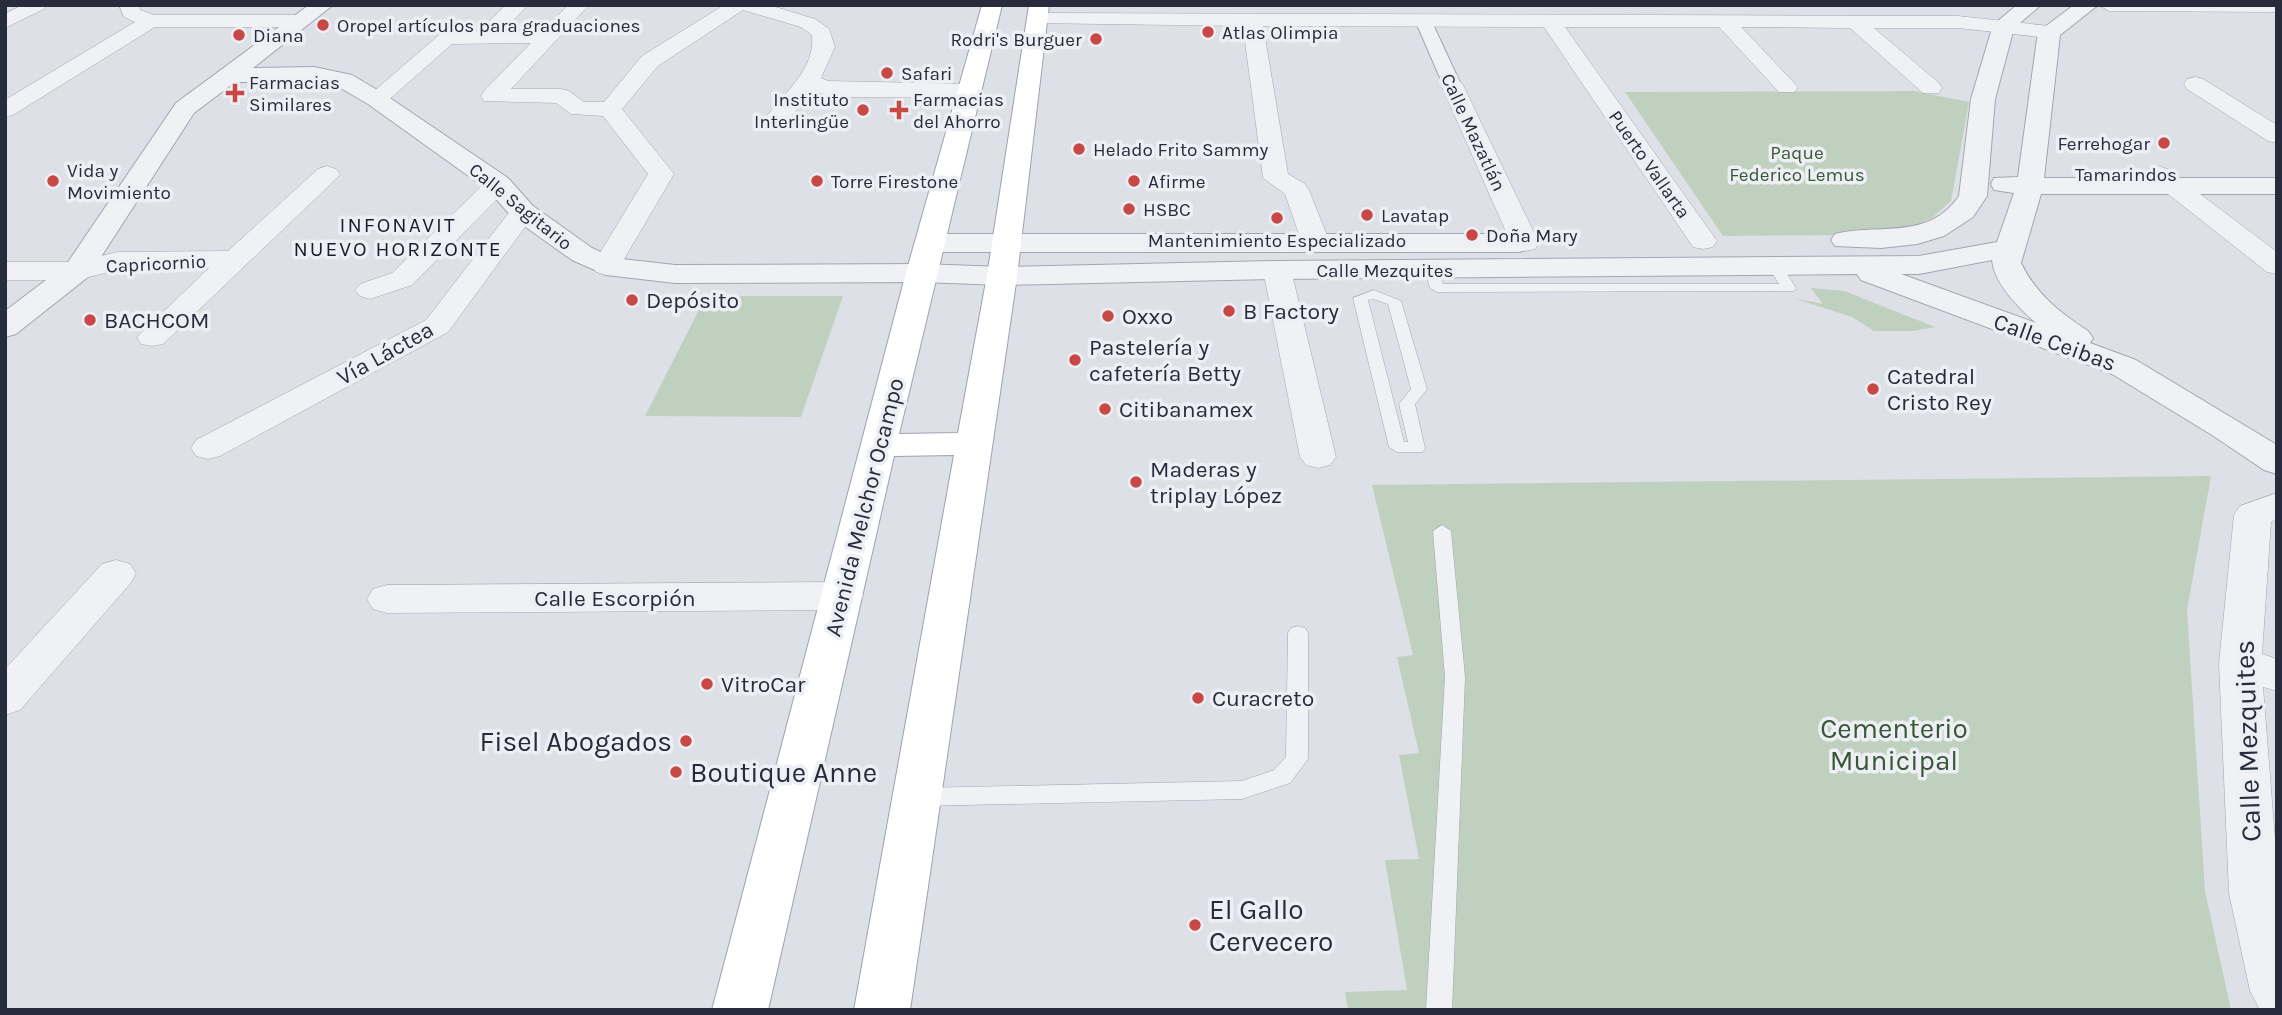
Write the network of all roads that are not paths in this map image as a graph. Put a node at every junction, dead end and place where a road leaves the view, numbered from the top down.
1 (37, 5) edge
2 (129, 5) edge
3 (189, 5) edge
4 (323, 5) edge
5 (518, 5) edge
6 (579, 5) edge
7 (738, 5) edge
8 (747, 5) edge
9 (992, 5) edge
10 (1784, 5) edge
11 (1936, 5) edge
12 (2031, 5) edge
13 (2088, 5) edge
14 (2109, 5) edge
15 (2261, 6) edge
16 (2277, 6) edge
17 (782, 9) edge
18 (1038, 12) edge
19 (1181, 12) edge
20 (1331, 13) edge
21 (1487, 13) edge
22 (1623, 13) edge
23 (1653, 13) edge
24 (2277, 15) edge
25 (1252, 20) junction
26 (1423, 20) junction
27 (1550, 20) junction
28 (300, 21) junction
29 (1724, 21) junction
30 (1802, 21) junction
31 (1854, 21) junction
32 (5, 22) edge
33 (157, 22) junction
34 (1958, 22) junction
35 (2004, 25) junction
36 (2049, 32) junction
37 (485, 37) junction
38 (548, 37) junction
39 (226, 75) junction
40 (809, 80) junction
41 (2195, 84) dead end
42 (1453, 87) joint
43 (1787, 87) dead end
44 (1931, 88) dead end
45 (971, 91) junction
46 (376, 99) junction
47 (610, 109) junction
48 (5, 110) edge
49 (776, 120) dead end
50 (2277, 136) edge
51 (327, 174) dead end
52 (1975, 174) junction
53 (2277, 174) edge
54 (2030, 180) junction
55 (2165, 180) junction
56 (498, 184) junction
57 (2277, 186) edge
58 (523, 212) junction
59 (1826, 240) junction
60 (1703, 241) junction
61 (1316, 243) junction
62 (1525, 243) junction
63 (2009, 247) junction
64 (925, 258) junction
65 (237, 259) junction
66 (1003, 259) junction
67 (606, 265) junction
68 (1849, 265) junction
69 (2277, 266) edge
70 (1277, 270) junction
71 (5, 271) edge
72 (77, 271) junction
73 (1371, 282) junction
74 (370, 290) dead end
75 (5, 327) edge
76 (152, 337) dead end
77 (2124, 367) junction
78 (975, 444) junction
79 (880, 445) junction
80 (208, 448) dead end
81 (1318, 457) dead end
82 (2277, 462) edge
83 (2277, 505) edge
84 (1442, 531) dead end
85 (116, 574) dead end
86 (843, 596) junction
87 (387, 600) dead end
88 (1298, 633) dead end
89 (2259, 669) edge
90 (5, 698) edge
91 (917, 797) junction
92 (2265, 902) edge
93 (2277, 991) edge
94 (739, 1008) edge
95 (882, 1010) edge
96 (1439, 1010) edge

1 - 32 street
2 - 33 street
3 - 33 street
4 - 28 street
5 - 37 street
6 - 38 street
7 - 47 street
8 - 17 street
9 - 45 main road, Avenida Melchor Ocampo
10 - 30 street
11 - 34 street
12 - 35 street
13 - 36 street
14 - 15 street
15 - 16 street
15 - 24 street
17 - 40 street
18 - 19 street
18 - 66 main road
19 - 25 street
20 - 25 street
20 - 26 street
21 - 26 street
21 - 27 street
22 - 23 street
22 - 27 street
23 - 29 street
25 - 61 street
26 - 42 street, Calle Mazatlán
27 - 60 street, Puerto Vallarta
28 - 33 street
28 - 39 street
29 - 30 street
29 - 43 street
30 - 31 street
31 - 34 street
31 - 44 street
33 - 48 street
34 - 35 street
35 - 36 street
35 - 52 street, Calle Mezquites
36 - 54 street
37 - 38 street
37 - 46 street
38 - 47 street
39 - 46 street, Calle Sagitario
39 - 72 street
40 - 45 street
40 - 49 street
41 - 50 street
42 - 62 street, Calle Mazatlán
45 - 64 main road, Avenida Melchor Ocampo
46 - 56 street, Calle Sagitario
47 - 67 street
51 - 65 street
52 - 54 street, Tamarindos
52 - 59 street, Calle Mezquites
53 - 55 street, Tamarindos
54 - 55 street, Tamarindos
54 - 63 street
55 - 57 street, Tamarindos
55 - 69 street
56 - 58 street, Calle Sagitario
56 - 74 street
58 - 67 street, Calle Sagitario
58 - 80 street, Vía Láctea
59 - 60 street, Calle Mezquites
59 - 68 street, Calle Ceibas
60 - 62 street, Calle Mezquites
61 - 62 street, Calle Mezquites
61 - 66 street, Calle Mezquites
63 - 68 street, Calle Mezquites
63 - 77 street
64 - 66 street, Calle Mezquites
64 - 67 street, Calle Sagitario
64 - 79 main road, Avenida Melchor Ocampo
65 - 72 street, Capricornio
65 - 76 street
66 - 70 street, Calle Mezquites
66 - 78 main road
68 - 73 street, Calle Mezquites
68 - 77 street, Calle Ceibas
70 - 73 street, Calle Mezquites
70 - 81 street
71 - 72 street, Capricornio
72 - 75 street
73 - 73 lane
77 - 82 street, Calle Ceibas
78 - 79 main road
78 - 91 main road
79 - 86 main road, Avenida Melchor Ocampo
83 - 89 street, Calle Mezquites
84 - 96 lane
85 - 90 street
86 - 87 street, Calle Escorpión
86 - 94 main road, Avenida Melchor Ocampo
88 - 91 lane
89 - 92 street, Calle Mezquites
91 - 95 main road
92 - 93 street, Calle Mezquites

